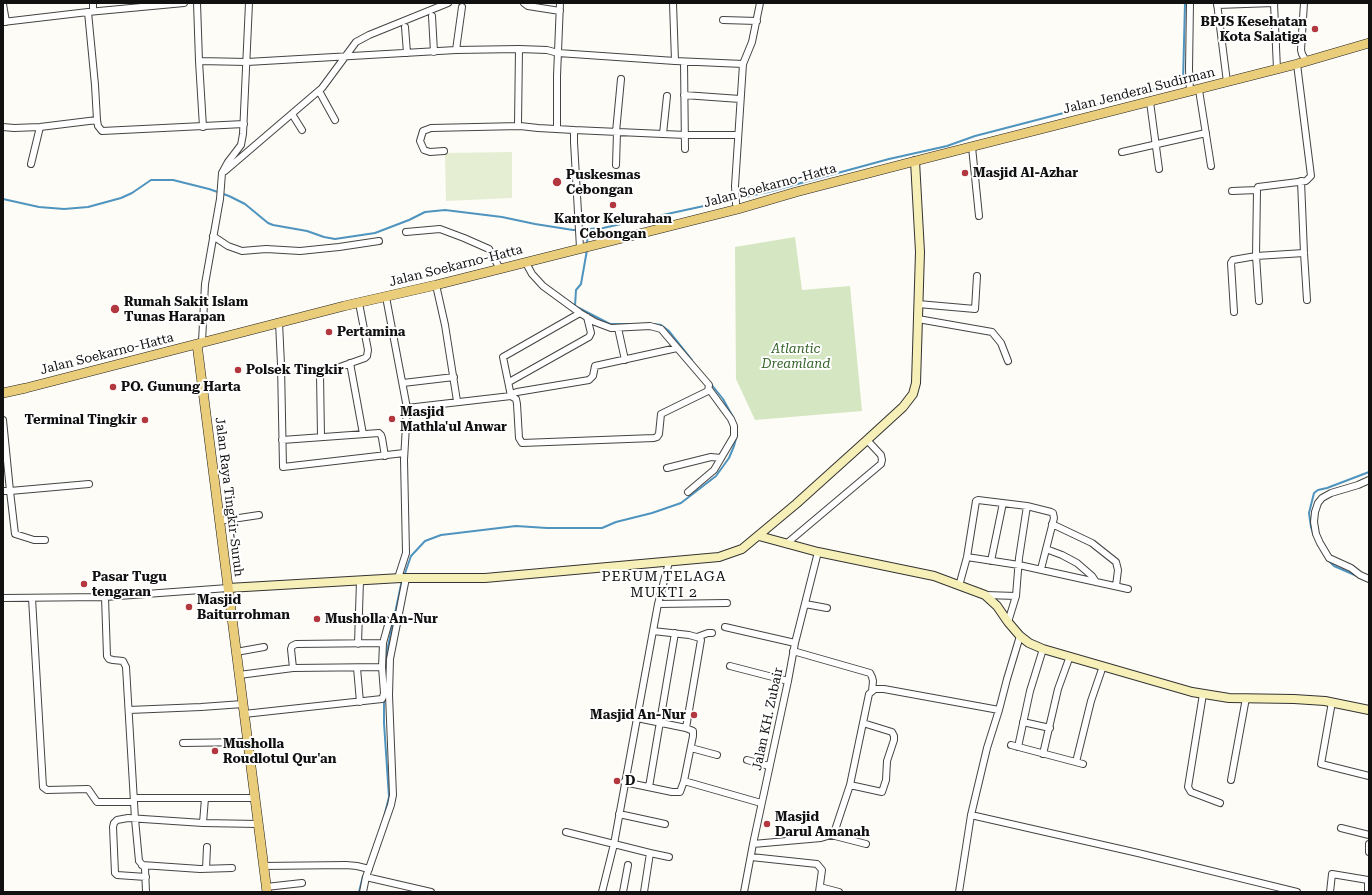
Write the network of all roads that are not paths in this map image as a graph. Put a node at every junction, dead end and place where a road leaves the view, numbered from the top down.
1 (93, 3) edge
2 (184, 3) edge
3 (197, 3) edge
4 (249, 3) edge
5 (448, 3) edge
6 (524, 3) edge
7 (560, 3) edge
8 (673, 3) edge
9 (760, 3) edge
10 (1190, 3) edge
11 (1274, 3) edge
12 (1304, 3) edge
13 (3, 4) edge
14 (1217, 4) edge
15 (462, 8) dead end
16 (90, 11) junction
17 (560, 11) junction
18 (432, 16) dead end
19 (723, 20) dead end
20 (756, 21) junction
21 (4, 22) edge
22 (405, 28) dead end
23 (1369, 43) edge
24 (519, 49) junction
25 (456, 50) junction
26 (434, 52) junction
27 (408, 53) junction
28 (558, 53) junction
29 (346, 56) junction
30 (199, 61) junction
31 (675, 61) junction
32 (247, 62) junction
33 (684, 62) junction
34 (1302, 63) junction
35 (743, 64) junction
36 (1277, 68) junction
37 (621, 79) dead end
38 (1227, 82) junction
39 (319, 91) junction
40 (1194, 91) junction
41 (684, 95) junction
42 (667, 96) dead end
43 (740, 99) junction
44 (1150, 102) junction
45 (292, 114) junction
46 (97, 120) junction
47 (335, 120) dead end
48 (244, 124) junction
49 (40, 126) junction
50 (520, 126) junction
51 (3, 127) edge
52 (203, 127) junction
53 (557, 129) junction
54 (302, 130) dead end
55 (574, 130) junction
56 (616, 132) junction
57 (663, 134) junction
58 (1206, 134) junction
59 (686, 135) junction
60 (738, 135) junction
61 (1155, 144) junction
62 (972, 147) junction
63 (685, 149) dead end
64 (444, 151) dead end
65 (1122, 152) dead end
66 (915, 161) junction
67 (31, 164) dead end
68 (616, 165) dead end
69 (1211, 166) dead end
70 (1159, 169) dead end
71 (222, 174) junction
72 (1301, 181) junction
73 (1256, 190) junction
74 (1232, 191) dead end
75 (737, 207) junction
76 (979, 216) dead end
77 (406, 232) dead end
78 (213, 236) junction
79 (379, 241) dead end
80 (581, 248) junction
81 (1304, 253) junction
82 (1256, 256) junction
83 (526, 263) junction
84 (500, 269) junction
85 (977, 276) dead end
86 (436, 285) junction
87 (386, 297) junction
88 (1307, 300) dead end
89 (1259, 301) dead end
90 (360, 303) junction
91 (918, 304) junction
92 (1234, 312) dead end
93 (580, 313) junction
94 (587, 317) junction
95 (918, 319) junction
96 (279, 322) junction
97 (618, 328) junction
98 (199, 343) junction
99 (677, 348) junction
100 (625, 360) junction
101 (1008, 361) dead end
102 (350, 363) junction
103 (454, 377) junction
104 (509, 382) junction
105 (403, 383) junction
106 (708, 390) junction
107 (3, 393) edge
108 (511, 395) junction
109 (457, 401) junction
110 (407, 408) junction
111 (3, 420) edge
112 (363, 434) junction
113 (321, 437) junction
114 (282, 440) junction
115 (867, 440) junction
116 (404, 453) junction
117 (385, 456) junction
118 (721, 458) junction
119 (667, 468) dead end
120 (1369, 480) edge
121 (89, 484) dead end
122 (6, 491) edge
123 (688, 492) dead end
124 (1003, 503) junction
125 (1027, 506) junction
126 (259, 515) dead end
127 (219, 521) junction
128 (1052, 524) junction
129 (759, 536) junction
130 (45, 540) dead end
131 (786, 544) junction
132 (1046, 549) junction
133 (818, 552) junction
134 (967, 557) junction
135 (991, 561) junction
136 (669, 562) junction
137 (1019, 565) junction
138 (1041, 569) junction
139 (402, 578) junction
140 (1369, 579) edge
141 (360, 580) junction
142 (1096, 582) junction
143 (959, 586) junction
144 (1116, 586) junction
145 (228, 588) junction
146 (1128, 589) dead end
147 (985, 595) junction
148 (1016, 596) junction
149 (105, 597) junction
150 (3, 598) edge
151 (32, 598) junction
152 (727, 603) dead end
153 (658, 604) junction
154 (805, 604) junction
155 (827, 608) dead end
156 (360, 618) junction
157 (1008, 622) junction
158 (725, 626) dead end
159 (653, 631) junction
160 (675, 633) junction
161 (712, 633) dead end
162 (1020, 636) junction
163 (696, 637) junction
164 (383, 643) junction
165 (795, 643) junction
166 (358, 644) junction
167 (264, 648) dead end
168 (1043, 649) junction
169 (793, 651) junction
170 (236, 652) junction
171 (1070, 656) junction
172 (386, 658) junction
173 (730, 666) dead end
174 (1103, 666) junction
175 (293, 668) junction
176 (357, 668) junction
177 (382, 668) junction
178 (239, 675) junction
179 (788, 681) junction
180 (872, 691) junction
181 (1203, 694) junction
182 (1246, 698) junction
183 (360, 702) junction
184 (1332, 702) junction
185 (243, 704) junction
186 (129, 710) junction
187 (1000, 710) junction
188 (1369, 710) edge
189 (244, 714) junction
190 (638, 718) junction
191 (660, 722) junction
192 (1023, 722) junction
193 (863, 723) junction
194 (686, 728) junction
195 (1050, 728) junction
196 (248, 742) junction
197 (183, 743) dead end
198 (1010, 745) dead end
199 (1018, 747) junction
200 (691, 748) junction
201 (1044, 754) junction
202 (717, 755) dead end
203 (747, 760) dead end
204 (1076, 762) junction
205 (1083, 764) dead end
206 (769, 766) junction
207 (1369, 776) edge
208 (1231, 780) dead end
209 (684, 781) junction
210 (624, 782) junction
211 (850, 785) junction
212 (649, 787) junction
213 (205, 798) junction
214 (255, 798) junction
215 (134, 800) junction
216 (762, 803) junction
217 (1220, 803) dead end
218 (619, 814) junction
219 (971, 815) junction
220 (135, 819) junction
221 (203, 823) junction
222 (258, 824) junction
223 (665, 824) dead end
224 (1341, 828) dead end
225 (566, 832) dead end
226 (831, 835) junction
227 (1369, 835) edge
228 (614, 844) junction
229 (753, 844) junction
230 (866, 844) dead end
231 (1369, 844) edge
232 (207, 847) dead end
233 (1369, 852) edge
234 (650, 853) junction
235 (669, 857) dead end
236 (751, 857) junction
237 (142, 865) junction
238 (628, 865) dead end
239 (263, 866) junction
240 (232, 868) dead end
241 (367, 868) junction
242 (206, 869) junction
243 (146, 877) junction
244 (366, 877) junction
245 (1369, 877) edge
246 (302, 883) dead end
247 (819, 889) edge
248 (266, 890) edge
249 (146, 892) edge
250 (363, 892) edge
251 (431, 892) edge
252 (602, 892) edge
253 (623, 892) edge
254 (644, 892) edge
255 (744, 892) edge
256 (839, 892) edge
257 (959, 892) edge
258 (1297, 892) edge
259 (1330, 892) edge
260 (1368, 892) edge

1 - 16 street
2 - 16 street
3 - 30 street
4 - 32 street
5 - 29 street
6 - 17 street
7 - 17 street
8 - 31 street
9 - 20 street
10 - 40 street
11 - 14 street
11 - 36 street
12 - 34 street
13 - 21 street
14 - 38 street
15 - 25 street
16 - 21 street
16 - 46 street
17 - 28 street
18 - 26 street
19 - 20 street
20 - 35 street
22 - 27 street
23 - 34 main road, Jalan Jenderal Sudirman
24 - 25 street
24 - 28 street
24 - 50 street
25 - 26 street
26 - 27 street
27 - 29 street
28 - 31 street
28 - 53 street
29 - 32 street
29 - 39 street
30 - 32 street
30 - 52 street
31 - 33 street
32 - 48 street
33 - 35 street
33 - 41 street
34 - 36 main road, Jalan Jenderal Sudirman
34 - 72 street
35 - 43 street
36 - 38 main road, Jalan Jenderal Sudirman
37 - 56 street
38 - 40 main road, Jalan Jenderal Sudirman
39 - 45 street
39 - 47 street
40 - 44 main road, Jalan Jenderal Sudirman
40 - 58 street
41 - 43 street
41 - 59 street
42 - 57 street
43 - 60 street
44 - 61 street
44 - 62 main road, Jalan Jenderal Sudirman
45 - 54 street
45 - 71 street
46 - 49 street
46 - 52 street
48 - 52 street
48 - 71 street
49 - 51 street
49 - 67 street
50 - 53 street
50 - 64 street
53 - 55 street
55 - 56 street
55 - 80 street
56 - 57 street
56 - 68 street
57 - 59 street
58 - 61 street
58 - 69 street
59 - 60 street
59 - 63 street
60 - 75 street
61 - 65 street
61 - 70 street
62 - 66 main road, Jalan Jenderal Sudirman
62 - 76 street
66 - 75 main road, Jalan Soekarno-Hatta
66 - 91 street
71 - 78 street
72 - 73 street
72 - 81 street
73 - 74 street
73 - 82 street
75 - 80 main road, Jalan Soekarno-Hatta
77 - 84 street
78 - 79 street
78 - 98 street
80 - 83 main road, Jalan Soekarno-Hatta
81 - 82 street
81 - 88 street
82 - 89 street
82 - 92 street
83 - 84 main road, Jalan Soekarno-Hatta
83 - 93 street
84 - 86 main road, Jalan Soekarno-Hatta
85 - 91 street
86 - 87 main road, Jalan Soekarno-Hatta
86 - 103 street
87 - 90 main road, Jalan Soekarno-Hatta
87 - 105 street
90 - 96 main road, Jalan Soekarno-Hatta
90 - 102 street
91 - 95 street
93 - 94 street
93 - 104 street
94 - 97 street
94 - 104 street
95 - 101 street
95 - 115 street
96 - 98 main road, Jalan Soekarno-Hatta
96 - 114 street
97 - 99 street
97 - 100 street
98 - 107 main road, Jalan Soekarno-Hatta
98 - 127 main road, Jalan Raya Tingkir-Suruh
99 - 100 street
99 - 106 street
100 - 108 street
102 - 112 street
102 - 113 street
103 - 105 street
103 - 109 street
104 - 108 street
105 - 110 street
106 - 108 street
106 - 118 street
108 - 109 street
109 - 110 street
110 - 116 street
111 - 122 street
112 - 113 street
112 - 117 street
113 - 114 street
114 - 117 street
115 - 129 street
115 - 131 street
116 - 117 street
116 - 139 street
118 - 119 street
118 - 123 street
120 - 140 street
121 - 122 street
122 - 130 street
124 - 125 street
124 - 134 street
124 - 135 street
125 - 128 street
125 - 137 street
126 - 127 street
127 - 145 main road, Jalan Raya Tingkir-Suruh
128 - 132 street
128 - 144 street
129 - 131 street
129 - 136 street
131 - 133 street
132 - 138 street
132 - 142 street
133 - 143 street
133 - 154 street, Jalan KH. Zubair
134 - 135 street
134 - 143 street
135 - 137 street
136 - 139 street
136 - 153 street
137 - 138 street
137 - 148 street
138 - 142 street
139 - 141 street
139 - 172 street
141 - 145 street
141 - 156 street
142 - 144 street
143 - 147 street
144 - 146 street
145 - 149 street
145 - 170 main road, Jalan Raya Tingkir-Suruh
147 - 148 street
147 - 157 street
148 - 157 street
149 - 151 street
149 - 186 street
150 - 151 street
151 - 215 street
152 - 153 street
153 - 159 street
154 - 155 street
154 - 165 street, Jalan KH. Zubair
156 - 164 street
156 - 166 street
157 - 162 street
158 - 165 street
159 - 160 street
159 - 190 street
160 - 163 street
160 - 191 street
161 - 163 street
162 - 168 street
162 - 187 street
163 - 194 street
164 - 166 street
164 - 172 street
165 - 169 street, Jalan KH. Zubair
166 - 175 street
167 - 170 street
168 - 171 street
168 - 192 street
169 - 179 street, Jalan KH. Zubair
169 - 180 street
170 - 178 main road, Jalan Raya Tingkir-Suruh
171 - 174 street
171 - 195 street
172 - 177 street
172 - 241 street
173 - 179 street
174 - 181 street
174 - 204 street
175 - 176 street
175 - 178 street
176 - 177 street
176 - 183 street
177 - 183 street
178 - 185 main road, Jalan Raya Tingkir-Suruh
179 - 206 street, Jalan KH. Zubair
180 - 187 street
180 - 193 street
181 - 182 street
181 - 217 street
182 - 184 street
182 - 208 street
183 - 189 street
184 - 188 street
184 - 207 street
185 - 186 street
185 - 189 main road, Jalan Raya Tingkir-Suruh
186 - 215 street
187 - 219 street
189 - 196 main road, Jalan Raya Tingkir-Suruh
190 - 191 street
190 - 210 street
191 - 194 street
191 - 212 street
192 - 195 street
192 - 199 street
193 - 211 street
193 - 211 street
194 - 200 street
195 - 201 street
196 - 197 street
196 - 214 main road, Jalan Raya Tingkir-Suruh
198 - 199 street
199 - 201 street
200 - 202 street
200 - 209 street
201 - 204 street
203 - 206 street
204 - 205 street
206 - 216 street, Jalan KH. Zubair
209 - 212 street
209 - 216 street
210 - 212 street
210 - 218 street
211 - 226 street
213 - 214 street
213 - 215 street
213 - 221 street
214 - 222 main road, Jalan Raya Tingkir-Suruh
215 - 220 street
216 - 229 street, Jalan KH. Zubair
218 - 223 street
218 - 228 street
219 - 257 street
219 - 258 street
220 - 221 street
220 - 237 street
220 - 243 street
221 - 222 street
222 - 239 main road, Jalan Raya Tingkir-Suruh
224 - 227 street
225 - 228 street
226 - 229 street
226 - 230 street
228 - 234 street
228 - 252 street
229 - 236 street, Jalan KH. Zubair
231 - 233 street
232 - 242 street
234 - 235 street
234 - 254 street
236 - 247 street
236 - 255 street, Jalan KH. Zubair
237 - 242 street
237 - 243 street
238 - 253 street
239 - 241 street
239 - 248 main road, Jalan Raya Tingkir-Suruh
240 - 242 street
241 - 244 street
243 - 249 street
244 - 250 street
244 - 251 street
245 - 259 street
245 - 260 street
246 - 248 street
247 - 256 street

